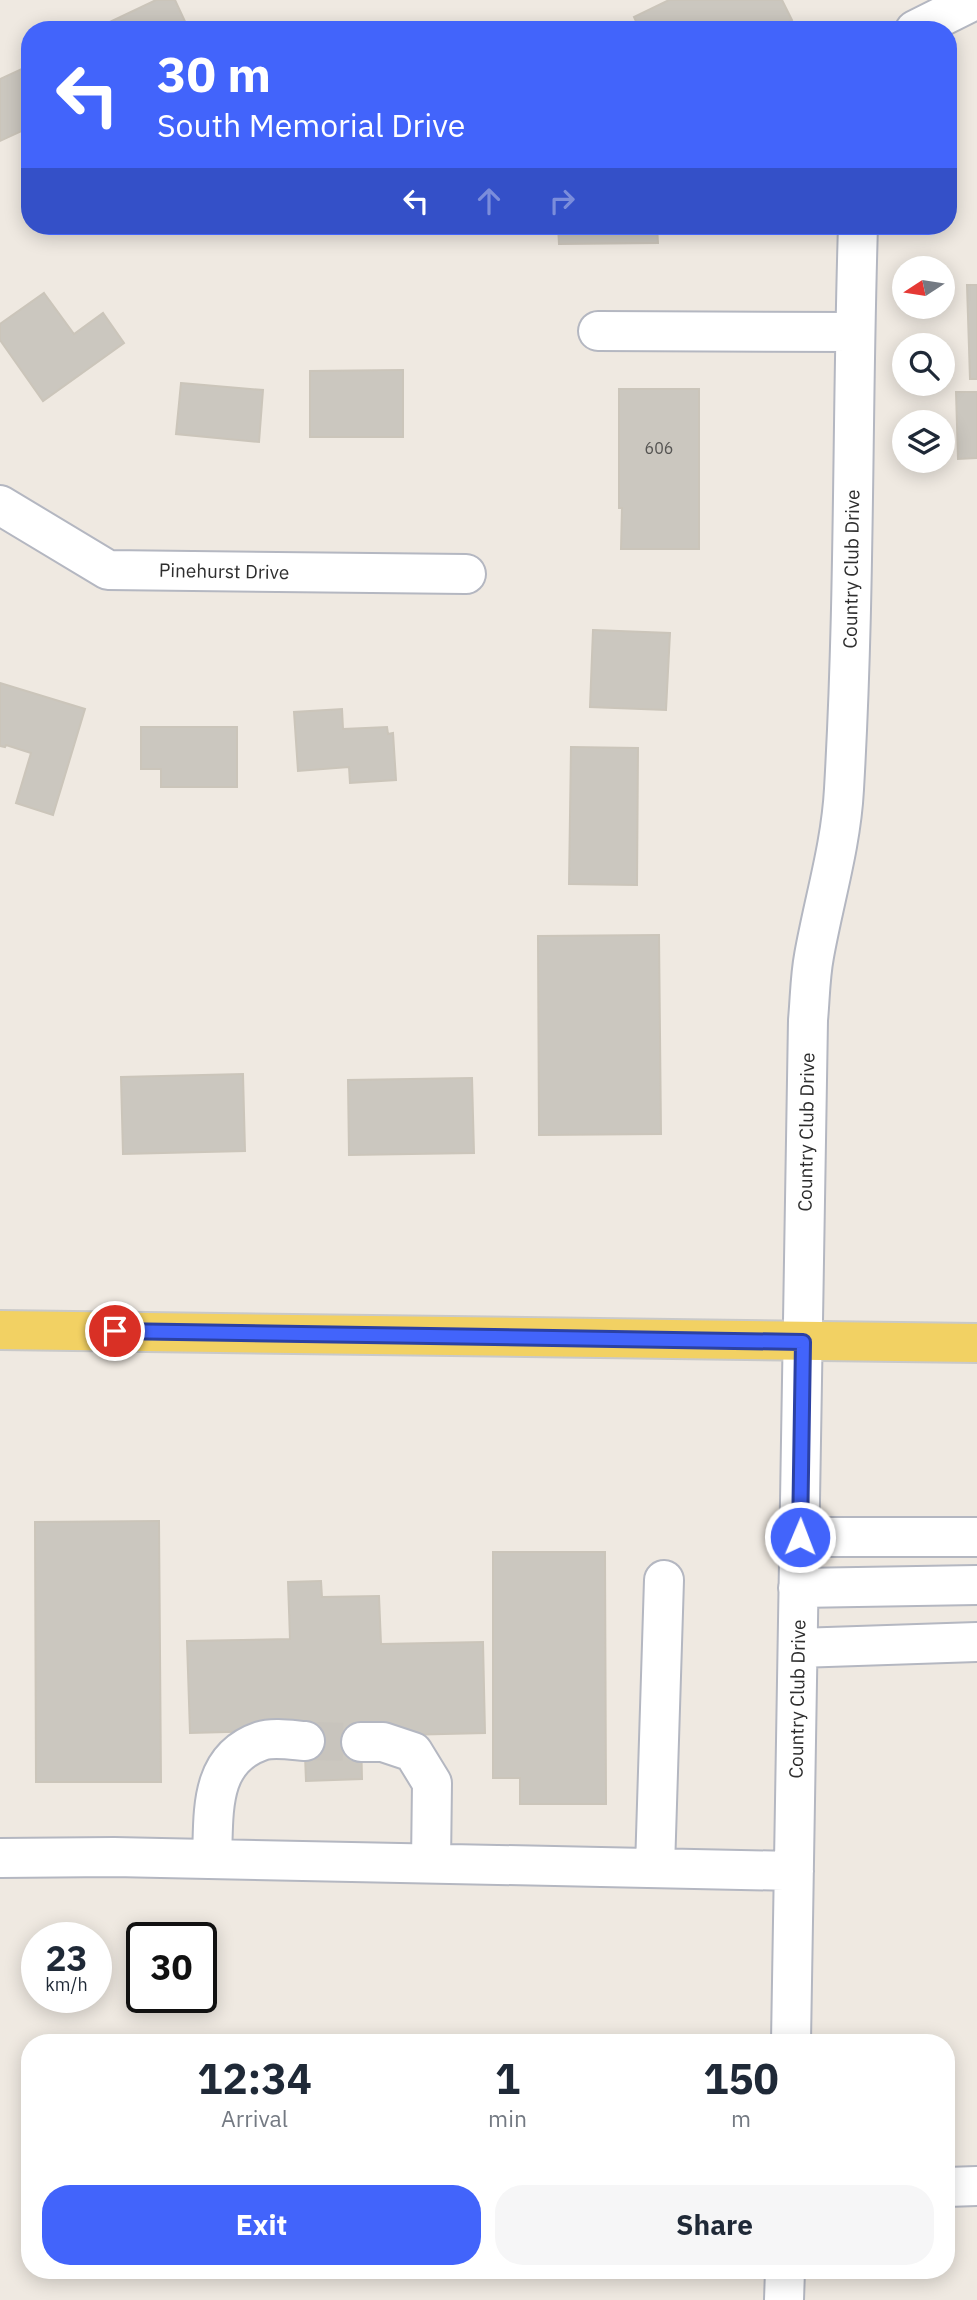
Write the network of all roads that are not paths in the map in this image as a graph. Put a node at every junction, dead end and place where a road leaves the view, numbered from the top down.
1 (975, 0) edge
2 (933, 21) edge
3 (858, 235) edge
4 (598, 331) dead end
5 (855, 332) junction
6 (0, 505) edge
7 (466, 574) dead end
8 (2, 1332) edge
9 (803, 1342) junction
10 (977, 1343) edge
11 (800, 1537) junction
12 (977, 1537) edge
13 (664, 1580) dead end
14 (977, 1585) edge
15 (798, 1588) junction
16 (977, 1642) edge
17 (798, 1648) junction
18 (304, 1741) tunnel mouth
19 (361, 1742) tunnel mouth
20 (0, 1858) edge
21 (212, 1859) junction
22 (431, 1863) junction
23 (655, 1868) junction
24 (794, 1871) junction
25 (791, 2034) edge
26 (955, 2186) edge
27 (977, 2186) edge
28 (785, 2279) edge
29 (784, 2300) edge

1 - 2 street
3 - 5 street, Country Club Drive
4 - 5 street
5 - 9 street, Country Club Drive
6 - 7 street, Pinehurst Drive
8 - 9 main road
9 - 10 main road
9 - 11 street, Country Club Drive
11 - 12 street
11 - 15 street, Country Club Drive
13 - 23 street
14 - 15 street
15 - 17 street, Country Club Drive
16 - 17 street
17 - 24 street, Country Club Drive
18 - 21 street
19 - 22 street
20 - 21 street
21 - 22 street
22 - 23 street
23 - 24 street
24 - 25 street, Country Club Drive
26 - 27 street
28 - 29 street

